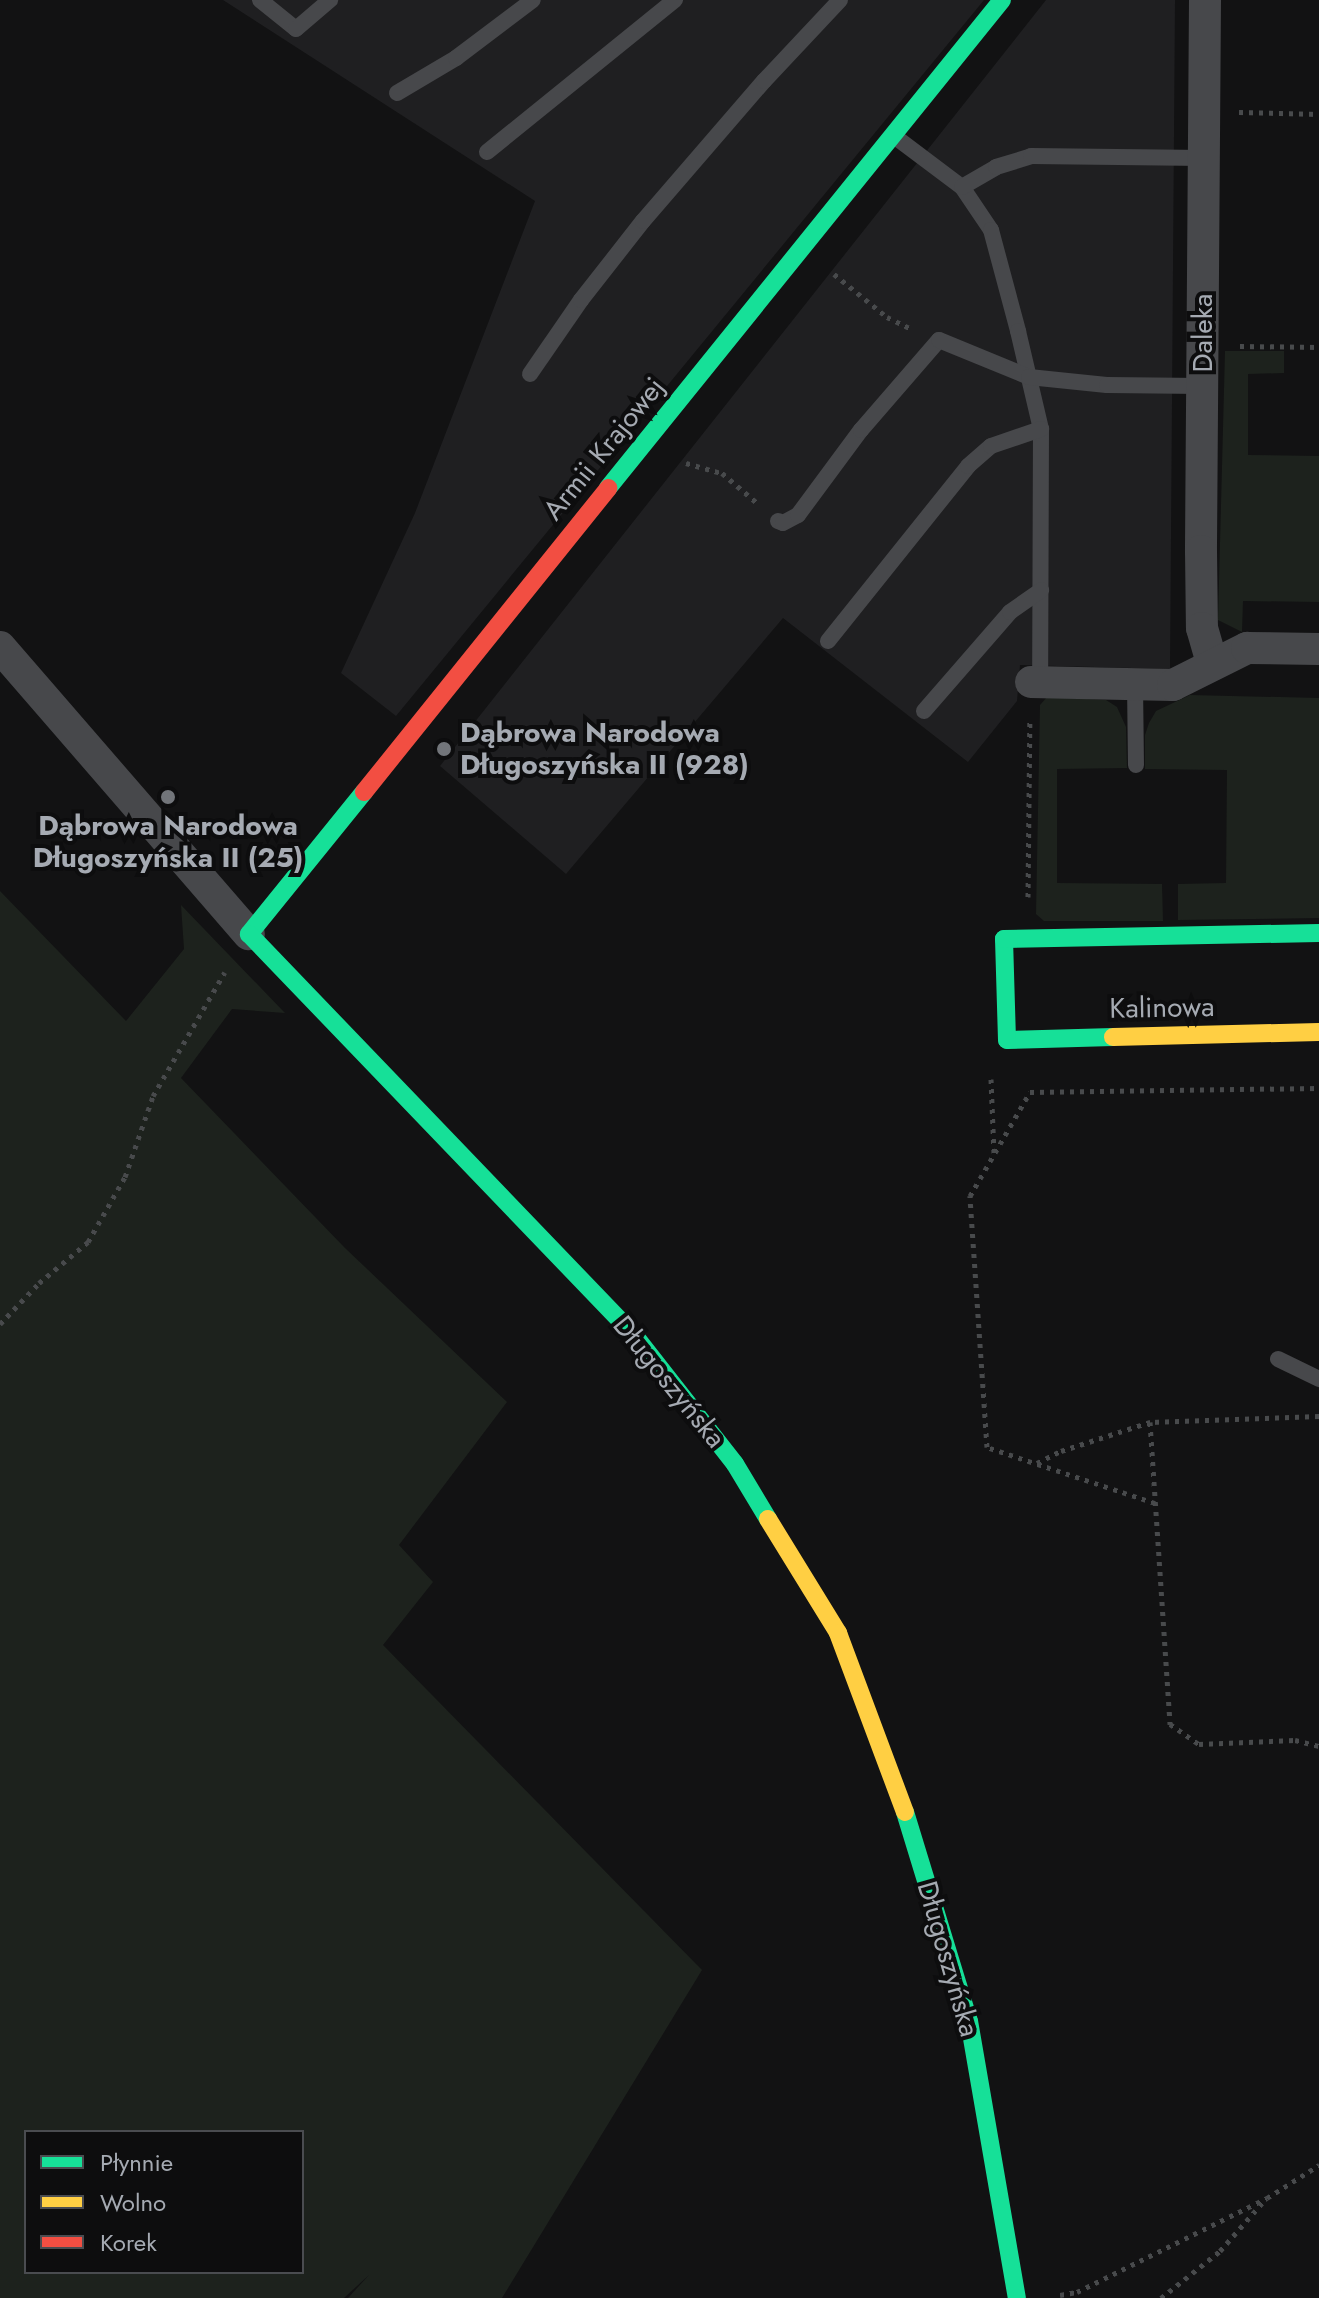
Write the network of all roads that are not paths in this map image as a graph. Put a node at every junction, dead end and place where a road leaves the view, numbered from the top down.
1 (260, 0) edge
2 (330, 0) edge
3 (533, 0) edge
4 (675, 0) edge
5 (840, 0) edge
6 (1002, 0) edge
7 (1205, 0) edge
8 (397, 93) dead end
9 (893, 135) junction
10 (487, 152) dead end
11 (1204, 158) junction
12 (962, 187) junction
13 (530, 374) dead end
14 (1029, 377) junction
15 (1202, 386) junction
16 (1041, 429) junction
17 (778, 521) road end
18 (1041, 590) junction
19 (828, 641) dead end
20 (0, 647) edge
21 (1319, 649) edge
22 (1212, 664) junction
23 (1036, 682) joint
24 (1135, 684) junction
25 (924, 711) dead end
26 (1136, 765) dead end
27 (1319, 933) edge
28 (249, 934) junction
29 (1319, 1032) edge
30 (1278, 1359) dead end
31 (1319, 1379) edge
32 (1017, 2298) edge

1 - 2 lane
3 - 8 lane
4 - 10 lane
5 - 13 lane
6 - 9 street, Armii Krajowej
7 - 11 street, Daleka
9 - 12 lane
9 - 28 street, Armii Krajowej
11 - 12 lane
11 - 15 street, Daleka
12 - 14 lane
14 - 15 lane
14 - 16 lane
14 - 17 lane
15 - 22 street, Daleka
16 - 18 lane
16 - 19 lane
18 - 23 lane
18 - 25 lane
20 - 28 street, Długoszyńska
21 - 22 street
22 - 24 street
23 - 24 street
24 - 26 lane
27 - 29 street, Kalinowa
28 - 32 street, Długoszyńska
30 - 31 lane

